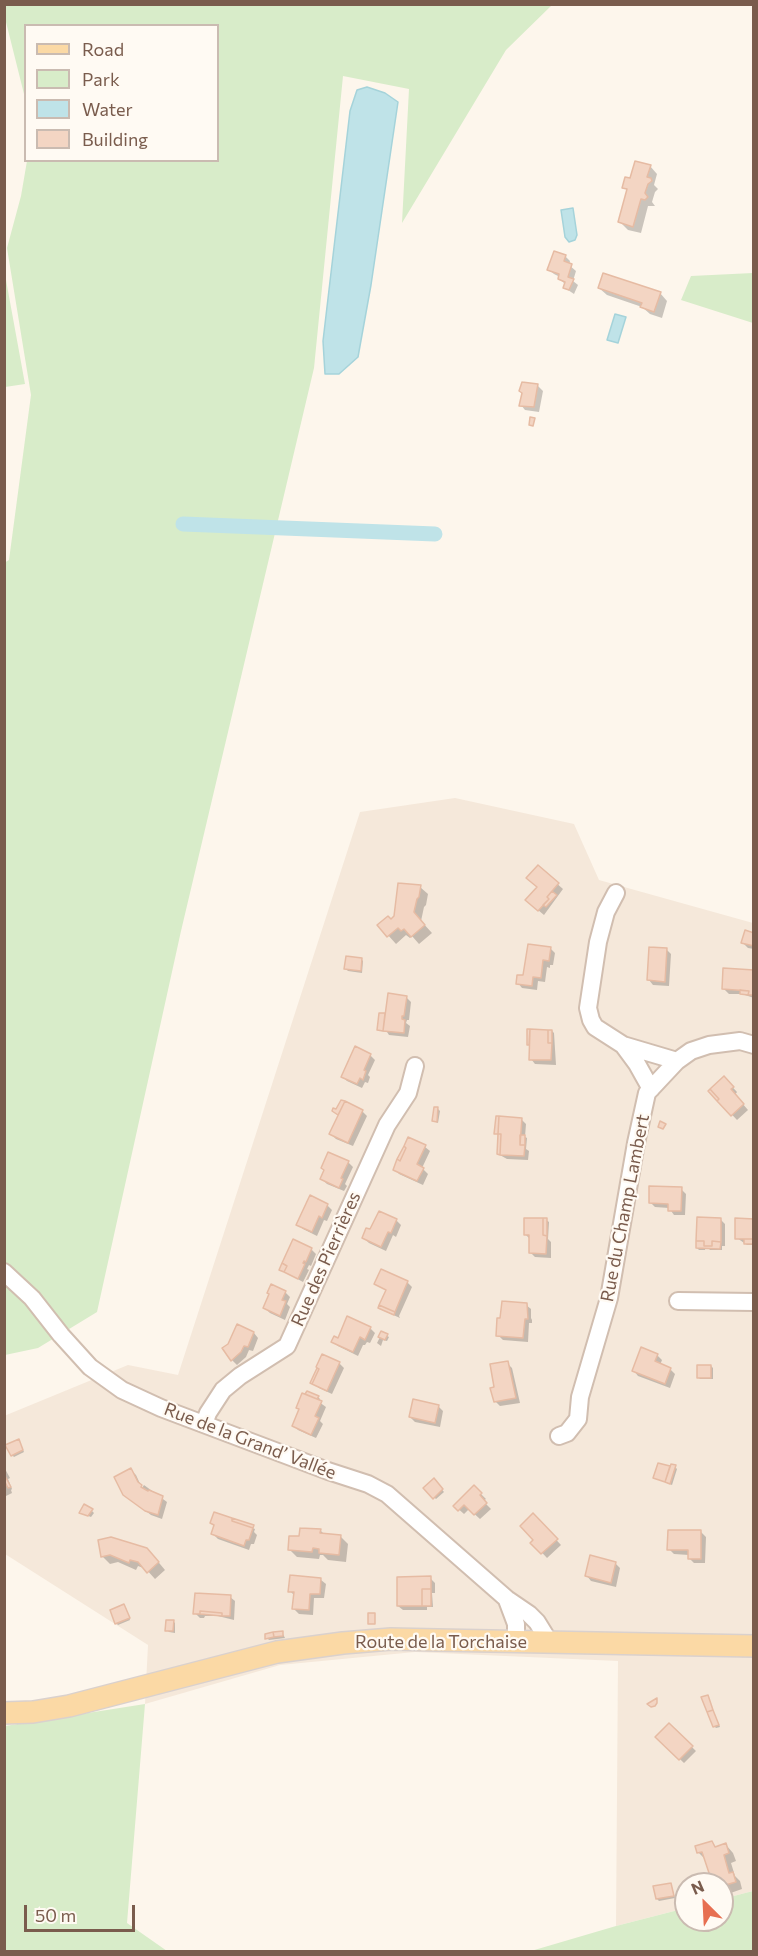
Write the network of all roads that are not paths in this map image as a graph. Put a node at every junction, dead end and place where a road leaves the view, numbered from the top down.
1 (616, 892) dead end
2 (623, 1045) junction
3 (753, 1045) edge
4 (677, 1061) junction
5 (415, 1066) dead end
6 (651, 1089) junction
7 (4, 1272) edge
8 (678, 1302) dead end
9 (753, 1302) edge
10 (204, 1424) junction
11 (559, 1436) dead end
12 (507, 1599) junction
13 (516, 1641) junction
14 (550, 1643) junction
15 (753, 1646) edge
16 (4, 1713) edge

1 - 2 street
2 - 4 street
2 - 6 street
3 - 4 street, Rue du Champ Lambert
4 - 6 street, Rue du Champ Lambert
5 - 10 street, Rue des Pierrières
6 - 11 street, Rue du Champ Lambert
7 - 10 street, Rue de la Grand’ Vallée
8 - 9 street
10 - 12 street, Rue de la Grand’ Vallée
12 - 13 street
12 - 14 street, Rue de la Grand’ Vallée
13 - 14 main road, Route de la Torchaise
13 - 16 main road, Route de la Torchaise
14 - 15 main road, Route de la Torchaise

